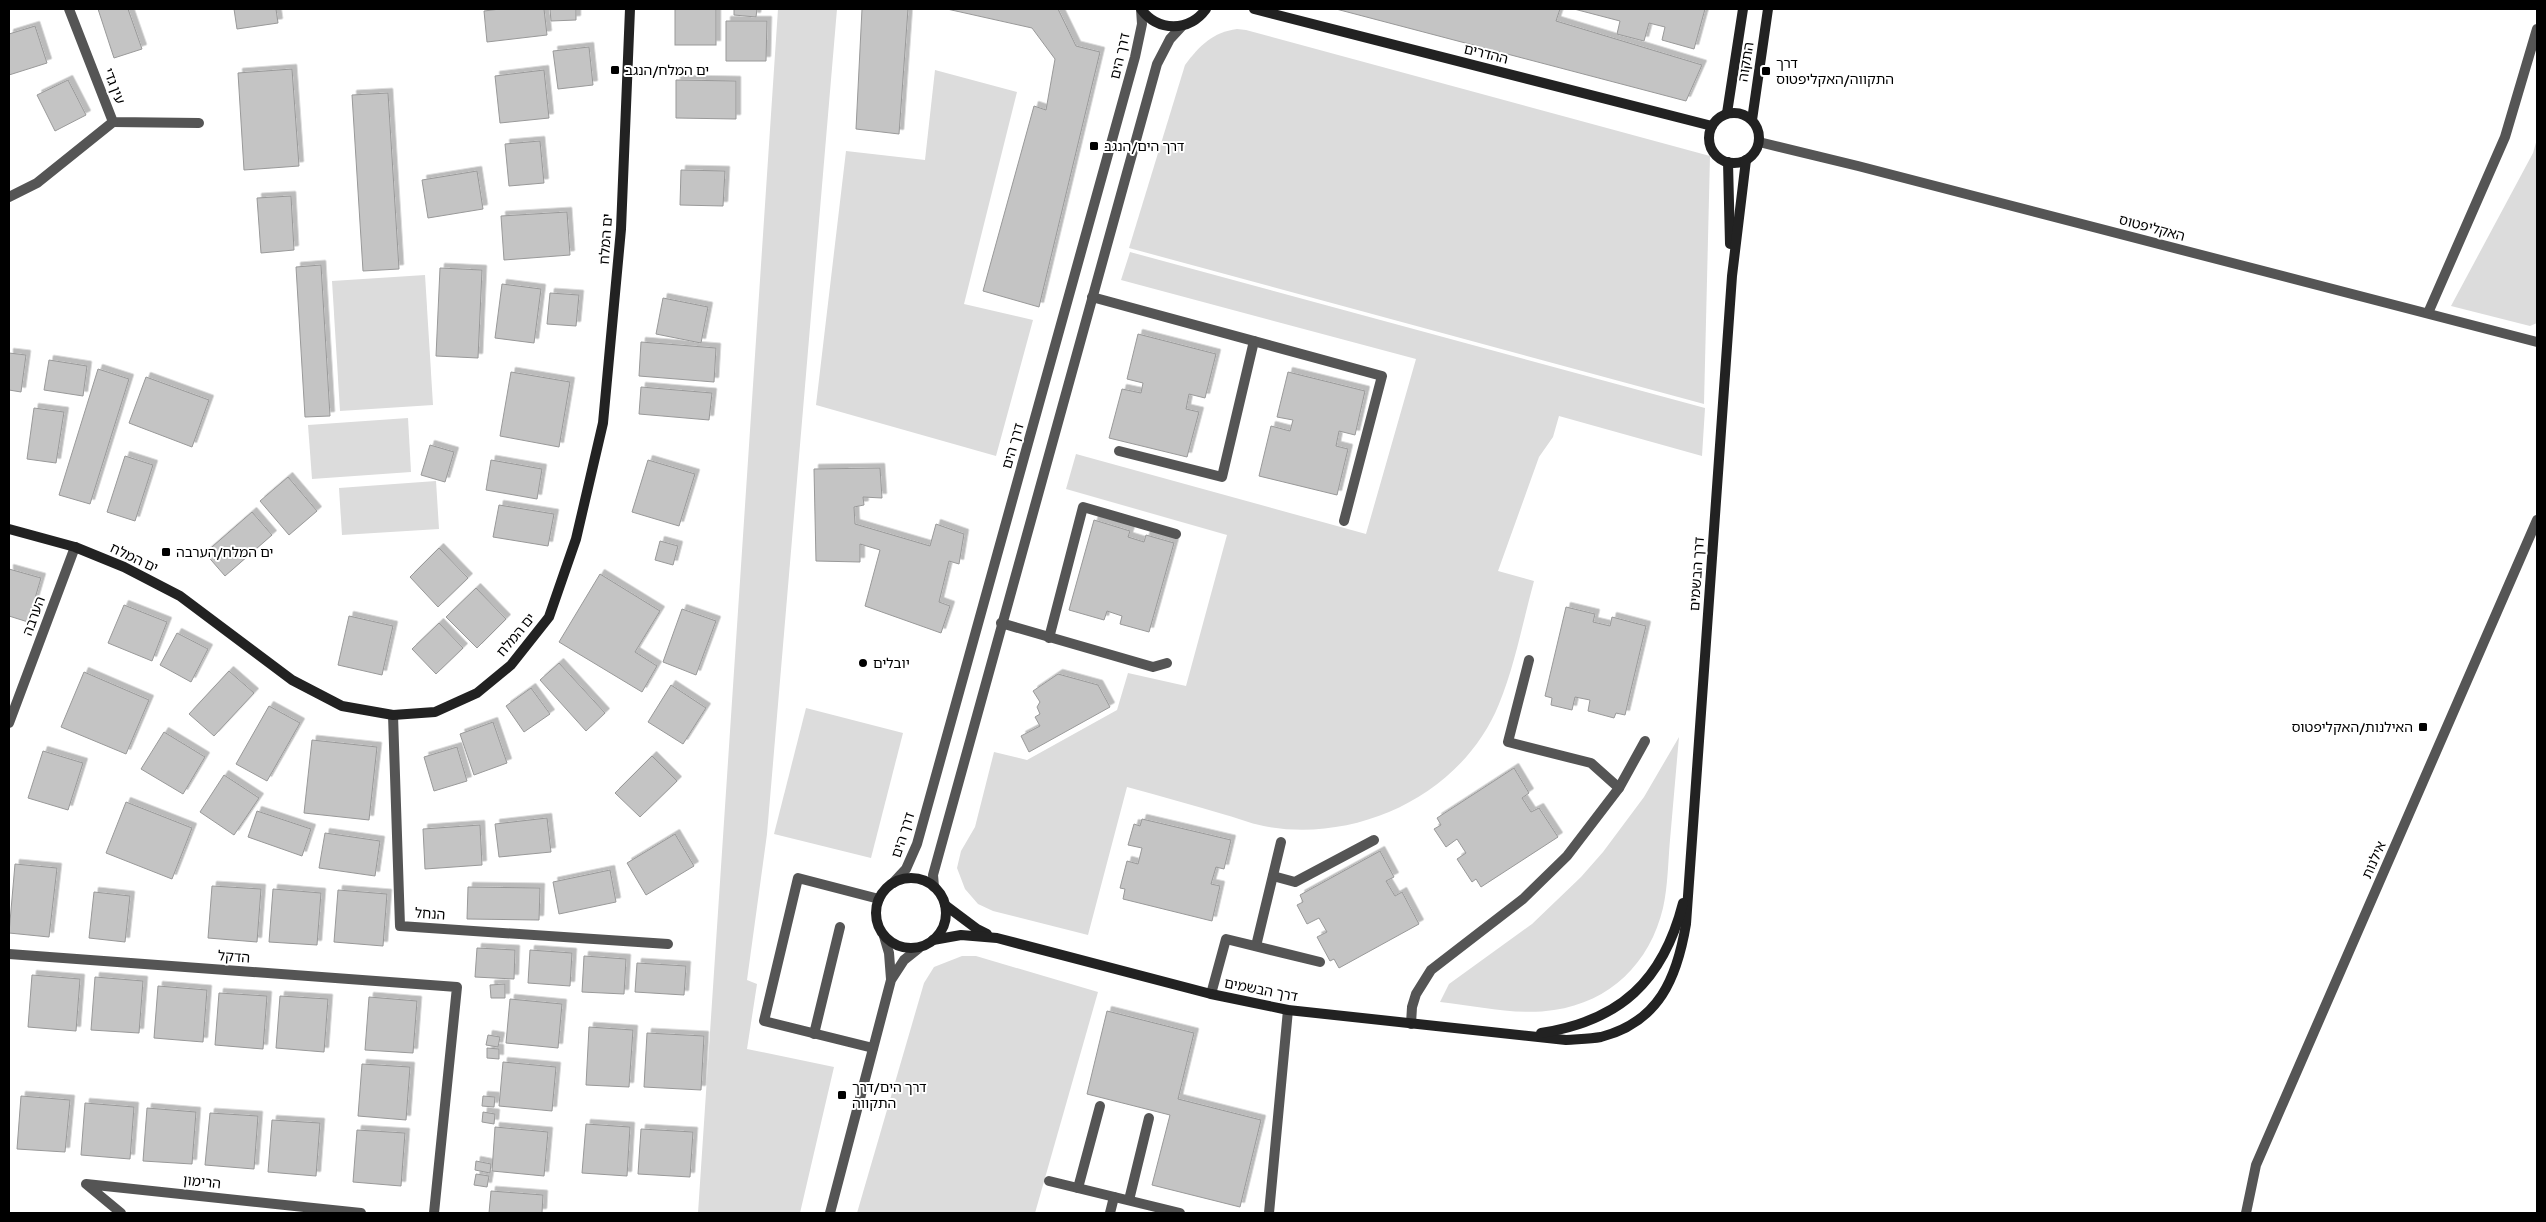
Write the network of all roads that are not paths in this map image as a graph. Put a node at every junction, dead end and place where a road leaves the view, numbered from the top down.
1 (68, 9) edge
2 (630, 9) edge
3 (1141, 9) edge
4 (1206, 9) edge
5 (1254, 9) edge
6 (1743, 9) edge
7 (1768, 9) edge
8 (1182, 26) junction
9 (2537, 29) edge
10 (1726, 114) junction
11 (1752, 120) junction
12 (113, 122) junction
13 (199, 123) dead end
14 (1712, 126) junction
15 (1759, 142) junction
16 (1746, 160) junction
17 (1728, 162) junction
18 (9, 197) edge
19 (1732, 276) junction
20 (1092, 297) junction
21 (2428, 313) junction
22 (1254, 341) junction
23 (2537, 342) edge
24 (1119, 451) dead end
25 (2537, 520) edge
26 (1344, 521) dead end
27 (9, 529) edge
28 (1176, 534) dead end
29 (75, 547) junction
30 (1001, 623) junction
31 (1049, 638) junction
32 (1528, 660) dead end
33 (1167, 663) dead end
34 (393, 715) junction
35 (9, 723) edge
36 (1645, 741) dead end
37 (1619, 788) junction
38 (1374, 840) dead end
39 (1281, 842) dead end
40 (1688, 875) junction
41 (1273, 876) junction
42 (893, 883) junction
43 (934, 887) junction
44 (879, 900) junction
45 (945, 905) junction
46 (840, 927) dead end
47 (884, 936) junction
48 (997, 938) junction
49 (933, 940) junction
50 (668, 944) dead end
51 (1256, 946) junction
52 (919, 948) junction
53 (9, 954) edge
54 (1320, 962) dead end
55 (891, 980) junction
56 (1211, 994) junction
57 (1288, 1010) junction
58 (1411, 1024) junction
59 (814, 1034) junction
60 (1526, 1035) junction
61 (873, 1048) junction
62 (1100, 1106) dead end
63 (1149, 1118) dead end
64 (1049, 1181) dead end
65 (1078, 1188) junction
66 (1114, 1197) junction
67 (1129, 1200) junction
68 (121, 1213) edge
69 (361, 1213) edge
70 (434, 1213) edge
71 (830, 1213) edge
72 (1110, 1213) edge
73 (1180, 1213) edge
74 (1269, 1213) edge
75 (2246, 1213) edge

1 - 12 street, עין גדי
2 - 34 street, ים המלח
3 - 8 street
3 - 42 street, דרך הים
4 - 8 street
5 - 14 street, ההדרים
6 - 10 street, התקוה
7 - 11 street, התקוה
8 - 20 street
9 - 21 street
10 - 11 street
10 - 14 street
11 - 15 street
12 - 13 street, עין גדי
12 - 18 street
14 - 17 street
15 - 16 street
15 - 21 street, האקליפטוס
16 - 17 street
16 - 19 street, דרך הבשמים
17 - 19 street, דרך הבשמים
19 - 40 street, דרך הבשמים
20 - 22 street
20 - 30 street
21 - 23 street, האקליפטוס
22 - 24 street
22 - 26 street
25 - 75 street, אילנות
27 - 29 street, ים המלח
28 - 31 street
29 - 34 street, ים המלח
29 - 35 street, הערבה
30 - 31 street
30 - 43 street
31 - 33 street
32 - 37 street
34 - 50 street, הנחל
36 - 37 street
37 - 58 street
38 - 41 street
39 - 41 street
40 - 60 street, דרך הבשמים
40 - 60 street, דרך הבשמים
41 - 51 street
42 - 43 street
42 - 44 street
43 - 45 street
44 - 47 street
44 - 59 street
45 - 48 street, דרך הבשמים
45 - 49 street
46 - 59 street
47 - 52 street
47 - 55 street
48 - 49 street, דרך הבשמים
48 - 56 street, דרך הבשמים
49 - 52 street
51 - 54 street
51 - 56 street
52 - 55 street
53 - 70 street, הדקל
55 - 61 street
56 - 57 street, דרך הבשמים
57 - 58 street, דרך הבשמים
57 - 74 street
58 - 60 street, דרך הבשמים
59 - 61 street
61 - 71 street
62 - 65 street
63 - 67 street
64 - 65 street
65 - 66 street
66 - 67 street
66 - 72 street
67 - 73 street
68 - 69 street, הרימון

